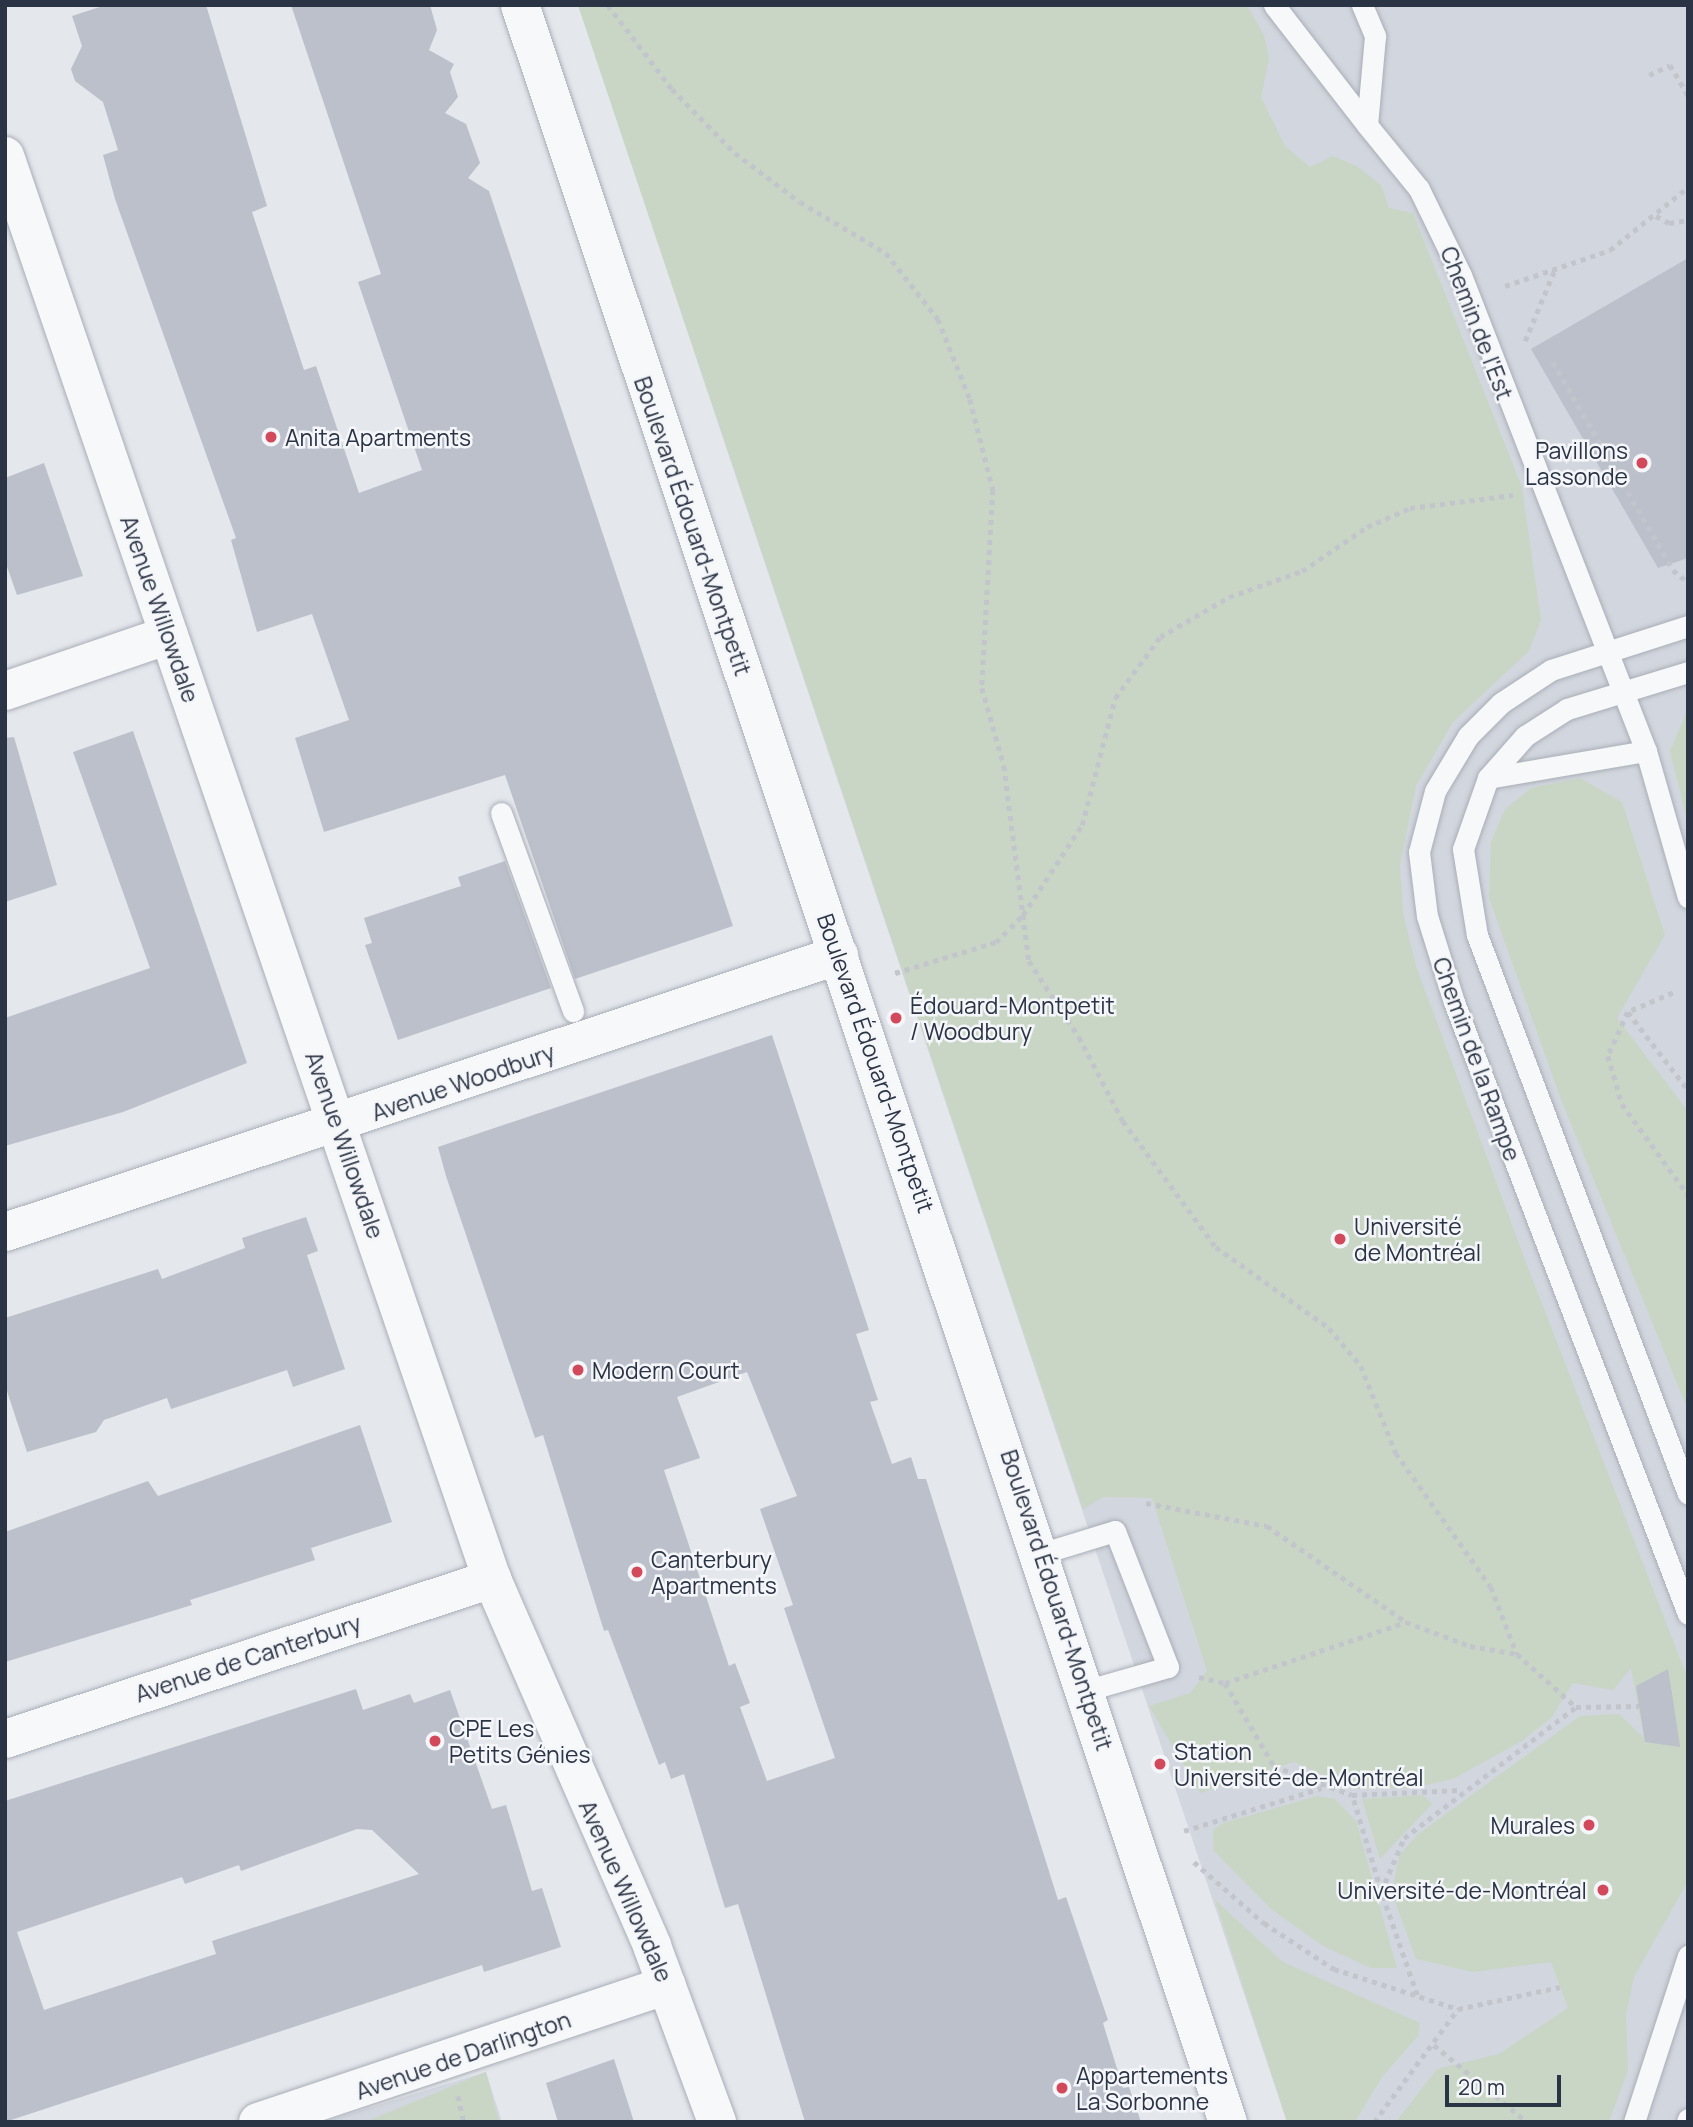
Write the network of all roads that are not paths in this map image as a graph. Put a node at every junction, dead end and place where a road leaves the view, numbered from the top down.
1 (520, 5) edge
2 (1274, 5) edge
3 (1362, 5) edge
4 (1367, 125) junction
5 (5, 157) edge
6 (1688, 626) edge
7 (169, 635) junction
8 (1606, 649) junction
9 (1688, 672) edge
10 (1621, 690) junction
11 (5, 691) edge
12 (1646, 751) junction
13 (1488, 778) junction
14 (501, 813) dead end
15 (1688, 897) edge
16 (839, 955) junction
17 (573, 1011) dead end
18 (339, 1124) junction
19 (5, 1232) edge
20 (1688, 1494) edge
21 (1043, 1553) junction
22 (492, 1579) junction
23 (1688, 1614) edge
24 (1088, 1690) junction
25 (5, 1739) edge
26 (1688, 1956) edge
27 (667, 1985) junction
28 (258, 2122) edge
29 (717, 2122) edge
30 (1228, 2122) edge
31 (1634, 2122) edge

1 - 16 street, Boulevard Édouard-Montpetit
2 - 4 lane, Chemin de l'Est
3 - 4 lane
4 - 8 lane, Chemin de l'Est
5 - 7 street, Avenue Willowdale
6 - 8 lane, Chemin de la Rampe
7 - 11 street
7 - 18 street, Avenue Willowdale
8 - 10 lane, Chemin de l'Est
8 - 23 lane, Chemin de la Rampe
9 - 10 lane, Chemin de la Rampe
10 - 12 lane, Chemin de l'Est
10 - 13 lane, Chemin de la Rampe
12 - 13 lane
12 - 15 lane, Chemin de l'Est
13 - 20 lane, Chemin de la Rampe
14 - 17 lane
16 - 18 street, Avenue Woodbury
16 - 21 street, Boulevard Édouard-Montpetit
18 - 19 street, Avenue Woodbury
18 - 22 street, Avenue Willowdale
21 - 24 street, Boulevard Édouard-Montpetit
21 - 24 lane
22 - 25 street, Avenue de Canterbury
22 - 27 street, Avenue Willowdale
24 - 30 street, Boulevard Édouard-Montpetit
26 - 31 lane
27 - 28 street, Avenue de Darlington
27 - 29 street, Avenue Willowdale

